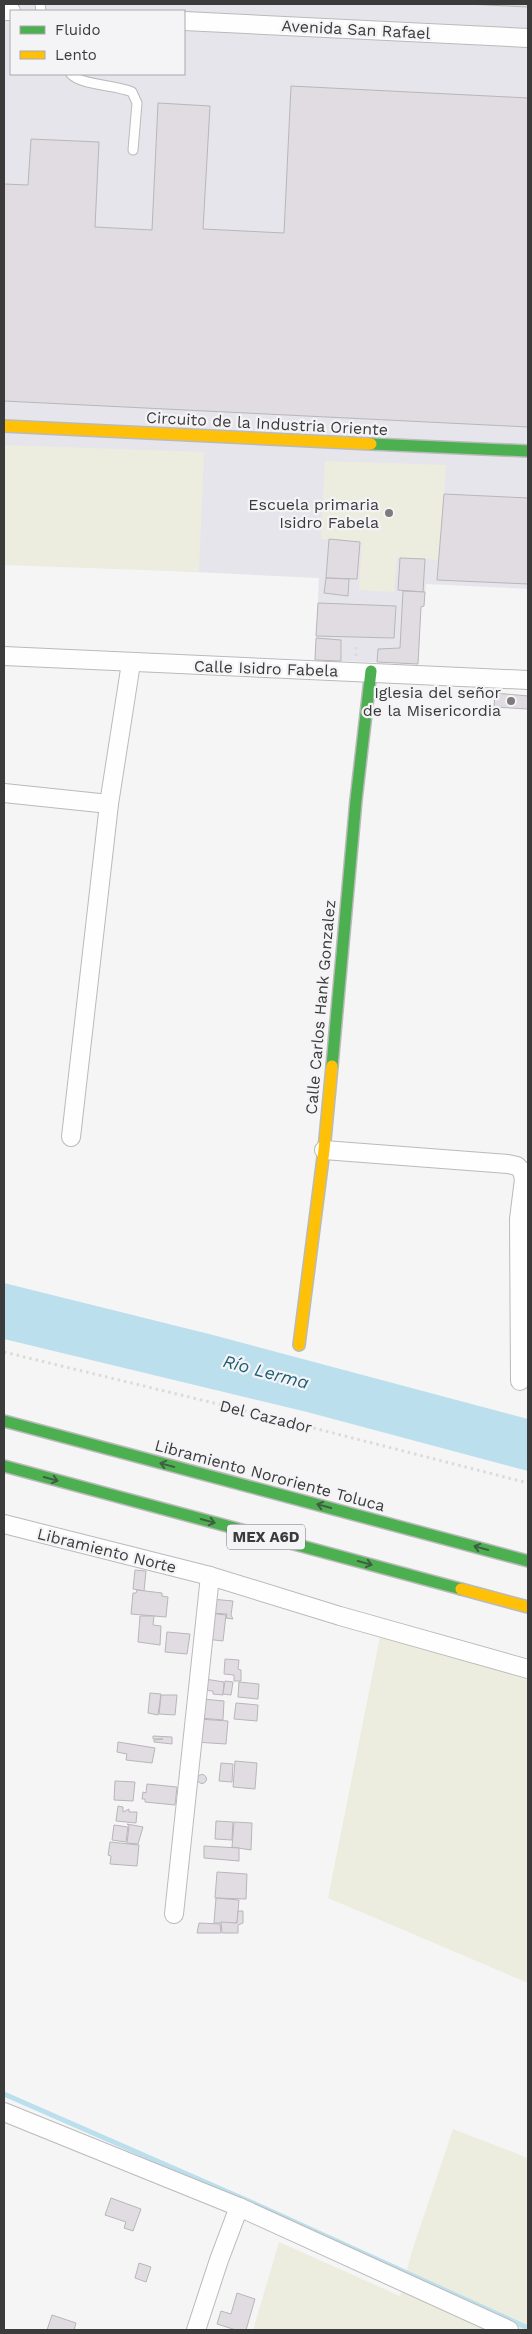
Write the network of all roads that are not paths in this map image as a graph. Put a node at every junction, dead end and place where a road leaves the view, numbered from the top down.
1 (185, 21) edge
2 (528, 38) edge
3 (72, 75) edge
4 (133, 150) dead end
5 (4, 426) edge
6 (528, 451) edge
7 (4, 656) edge
8 (131, 663) junction
9 (371, 672) junction
10 (528, 680) edge
11 (4, 793) edge
12 (109, 804) junction
13 (71, 1137) dead end
14 (324, 1150) junction
15 (299, 1345) dead end
16 (520, 1381) dead end
17 (4, 1421) edge
18 (4, 1466) edge
19 (4, 1524) edge
20 (528, 1561) edge
21 (210, 1576) junction
22 (528, 1607) edge
23 (528, 1669) edge
24 (174, 1914) dead end
25 (4, 2112) edge
26 (239, 2207) junction
27 (196, 2330) edge
28 (510, 2330) edge

1 - 2 street, Avenida San Rafael
3 - 4 lane
5 - 6 main road, Circuito de la Industria Oriente
7 - 8 street, Calle Isidro Fabela
8 - 9 street, Calle Isidro Fabela
8 - 12 street
9 - 10 street, Calle Isidro Fabela
9 - 14 main road, Calle Carlos Hank Gonzalez
11 - 12 street
12 - 13 street
14 - 15 main road, Calle Carlos Hank Gonzalez
14 - 16 street
20 -> 17 main road, Libramiento Nororiente Toluca / MEX A6D
18 -> 22 main road, MEX A6D
19 - 21 street, Libramiento Norte
21 - 23 street, Libramiento Norte
21 - 24 street
25 - 26 street
26 - 27 street
26 - 28 street

